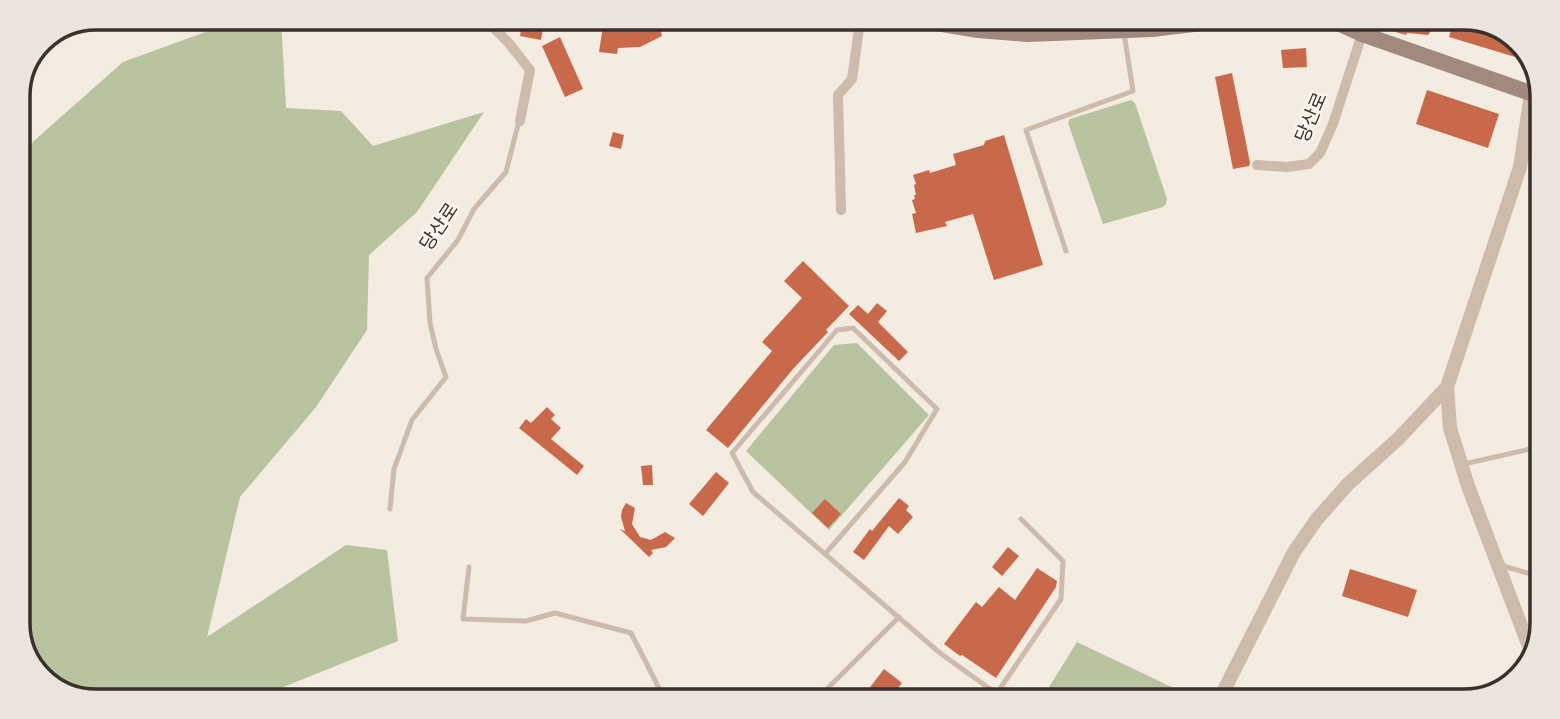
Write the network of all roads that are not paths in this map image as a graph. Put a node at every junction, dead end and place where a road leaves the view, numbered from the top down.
1 (496, 30) edge
2 (859, 30) edge
3 (978, 30) edge
4 (1124, 30) joint
5 (1353, 30) edge
6 (1362, 34) junction
7 (1530, 89) edge
8 (520, 121) joint
9 (1530, 125) edge
10 (1257, 165) dead end
11 (841, 210) dead end
12 (1066, 251) dead end
13 (1447, 387) junction
14 (1530, 449) edge
15 (1461, 464) junction
16 (390, 509) dead end
17 (1021, 519) dead end
18 (825, 554) junction
19 (1497, 564) junction
20 (469, 568) dead end
21 (1530, 574) edge
22 (899, 618) junction
23 (1528, 639) edge
24 (659, 689) edge
25 (827, 689) edge
26 (985, 689) edge
27 (1000, 689) edge
28 (1225, 689) edge

1 - 8 street, 당산로
2 - 11 street
3 - 4 main road
4 - 12 lane
5 - 6 main road
6 - 7 main road
6 - 10 street, 당산로
8 - 16 lane, 당산로
9 - 13 street
13 - 15 street
13 - 28 street
14 - 15 lane
15 - 19 street
17 - 27 lane
18 - 18 lane
18 - 22 lane
19 - 21 lane
19 - 23 street
20 - 24 lane
22 - 25 lane
22 - 26 lane

